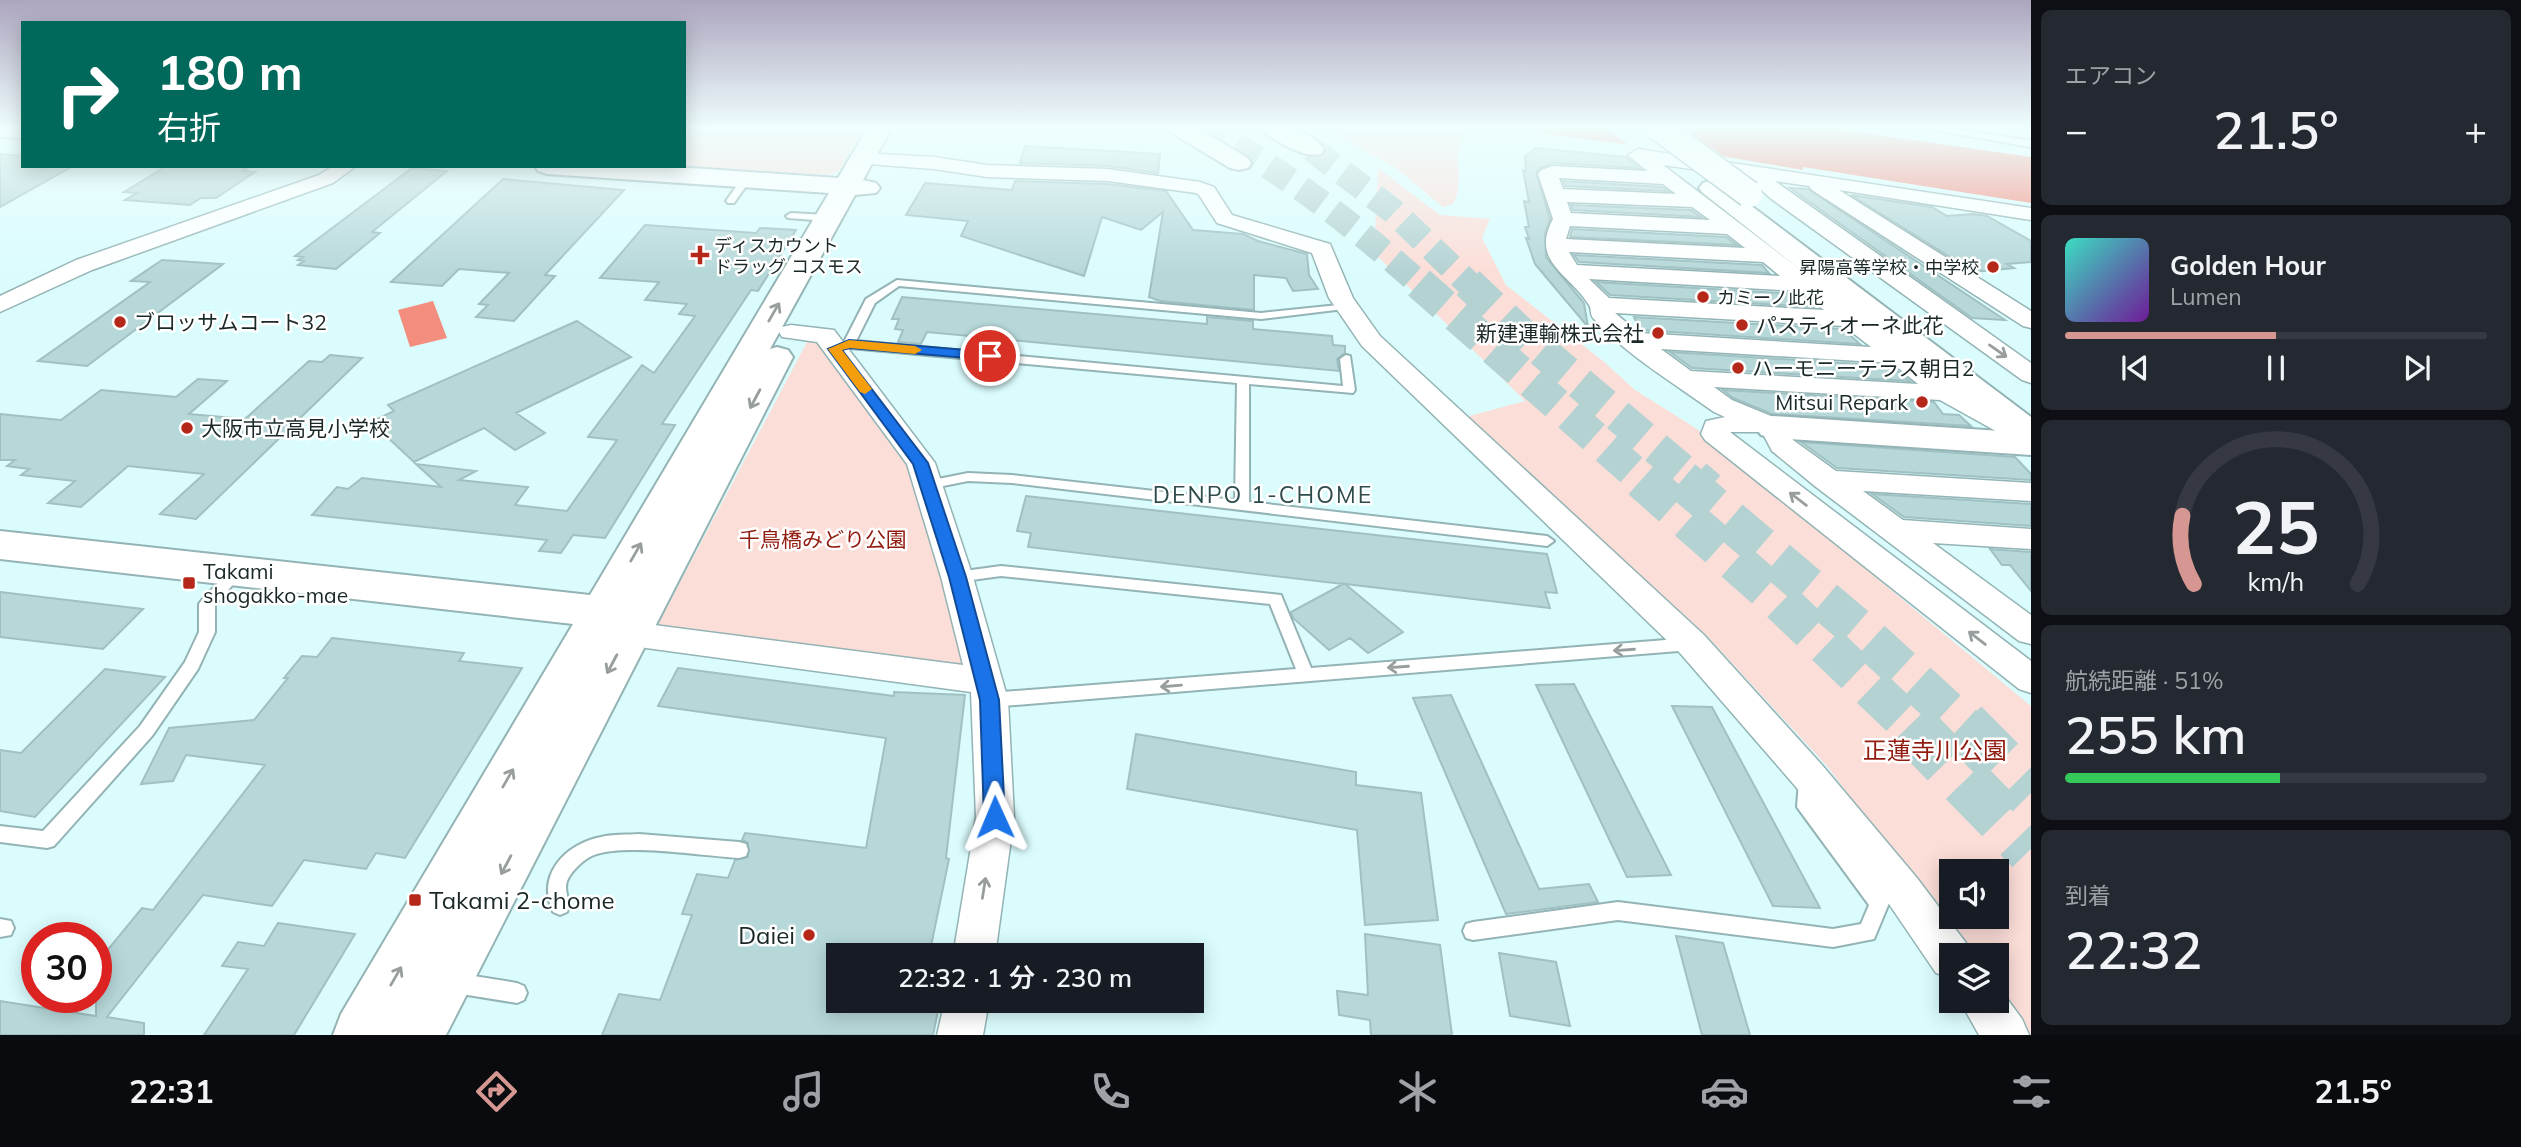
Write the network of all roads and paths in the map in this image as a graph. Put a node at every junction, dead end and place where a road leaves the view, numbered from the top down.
1 (333, 175) edge
2 (689, 175) edge
3 (819, 175) edge
4 (863, 175) edge
5 (864, 175) edge
6 (1110, 175) edge
7 (1548, 175) edge
8 (1616, 175) edge
9 (1664, 175) edge
10 (1684, 175) edge
11 (1724, 175) edge
12 (1743, 175) edge
13 (1668, 178) junction
14 (746, 179) junction
15 (1757, 183) junction
16 (1705, 195) junction
17 (731, 201) dead end
18 (1559, 207) junction
19 (2031, 214) edge
20 (791, 216) dead end
21 (827, 218) junction
22 (1733, 228) junction
23 (1830, 232) junction
24 (1899, 236) junction
25 (1555, 245) junction
26 (1769, 256) junction
27 (1872, 261) junction
28 (1945, 265) junction
29 (1571, 271) junction
30 (1805, 284) junction
31 (1912, 290) junction
32 (1990, 295) junction
33 (0, 305) edge
34 (1602, 305) junction
35 (1344, 306) junction
36 (1850, 319) junction
37 (2031, 321) edge
38 (1959, 324) junction
39 (2031, 328) edge
40 (791, 332) junction
41 (1632, 340) junction
42 (842, 346) junction
43 (1898, 356) junction
44 (1346, 359) dead end
45 (2031, 375) edge
46 (1683, 378) junction
47 (1243, 380) junction
48 (1946, 393) junction
49 (2031, 401) edge
50 (1773, 427) junction
51 (2031, 439) edge
52 (1826, 480) junction
53 (928, 485) junction
54 (2031, 492) edge
55 (1242, 505) junction
56 (1894, 530) junction
57 (2031, 539) edge
58 (1547, 541) dead end
59 (0, 545) edge
60 (239, 570) junction
61 (957, 577) junction
62 (2031, 603) edge
63 (1993, 604) junction
64 (629, 621) junction
65 (2031, 632) edge
66 (1692, 644) junction
67 (1306, 675) junction
68 (2031, 680) edge
69 (987, 691) junction
70 (1809, 776) junction
71 (0, 834) edge
72 (739, 850) dead end
73 (560, 906) dead end
74 (1473, 930) dead end
75 (976, 943) edge
76 (1940, 943) edge
77 (444, 981) junction
78 (517, 993) dead end
79 (965, 1013) edge
80 (1990, 1013) edge
81 (362, 1035) edge
82 (415, 1035) edge
83 (960, 1035) edge
84 (2006, 1035) edge

1 - 33 street
2 - 14 main road
3 - 14 main road
4 - 21 main road
5 - 40 main road
6 - 35 street
7 - 18 street
8 - 13 street
9 - 13 street
10 - 16 main road
11 - 15 street
12 - 15 main road, bridge
13 - 16 street
14 - 17 lane
15 - 19 street
15 - 23 street
15 - 24 street
15 - 49 main road
16 - 18 street
16 - 22 street
16 - 51 main road
18 - 22 street
18 - 25 street
20 - 21 lane
64 -> 21 main road
22 - 26 street
23 - 24 street
23 - 27 street
24 - 28 street
25 - 26 street
25 - 29 street
26 - 30 street
27 - 28 street
27 - 31 street
28 - 32 street
29 - 30 street
29 - 34 street
30 - 36 street
31 - 32 street
31 - 38 street
32 - 37 street
34 - 36 street
34 - 41 street
35 - 42 lane
35 - 66 street
36 - 43 street
38 - 39 street
38 -> 45 street
40 - 42 street
40 -> 64 main road
41 - 43 street
41 - 46 street
42 - 47 lane
42 - 53 street
43 - 48 street
44 - 47 lane
46 - 48 street
46 - 50 street
47 - 55 lane
48 - 51 street
50 - 51 main road
50 - 52 street
68 -> 50 street
52 - 54 street
52 - 56 street
53 - 55 lane
53 - 61 street
55 - 58 lane
56 - 57 street
56 - 63 street
59 - 60 main road
60 - 64 main road
60 - 71 lane
61 - 67 lane
61 - 69 street
62 - 63 street
63 - 65 street
64 - 69 street
64 -> 77 main road
81 -> 64 main road
66 -> 67 lane
66 - 70 street
67 -> 69 lane
75 -> 69 street
70 - 74 lane
70 - 76 street
72 - 73 lane
77 - 78 lane
77 - 82 main road
79 - 83 street
80 - 84 street

